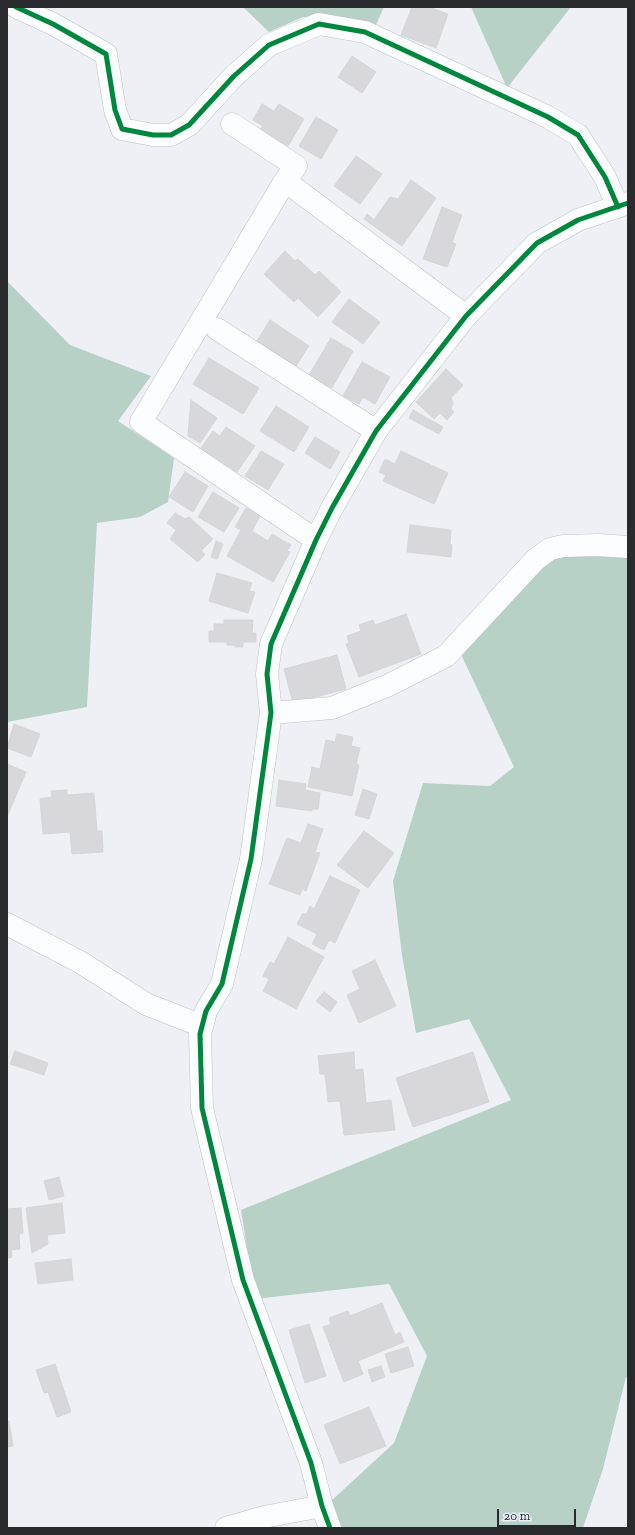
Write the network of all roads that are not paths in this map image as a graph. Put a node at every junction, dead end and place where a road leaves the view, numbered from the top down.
1 (16, 7) edge
2 (232, 124) dead end
3 (285, 181) junction
4 (623, 205) edge
5 (466, 316) junction
6 (217, 329) dead end
7 (376, 431) junction
8 (316, 540) junction
9 (628, 547) edge
10 (271, 713) junction
11 (7, 924) edge
12 (202, 1026) junction
13 (322, 1506) junction
14 (226, 1528) edge
15 (330, 1528) edge

1 - 4 street
2 - 3 street
3 - 5 street
3 - 8 street
4 - 5 street
5 - 7 street
6 - 7 street
7 - 8 street
8 - 10 street
9 - 10 street
10 - 12 street
11 - 12 street
12 - 13 street
13 - 14 street
13 - 15 street

